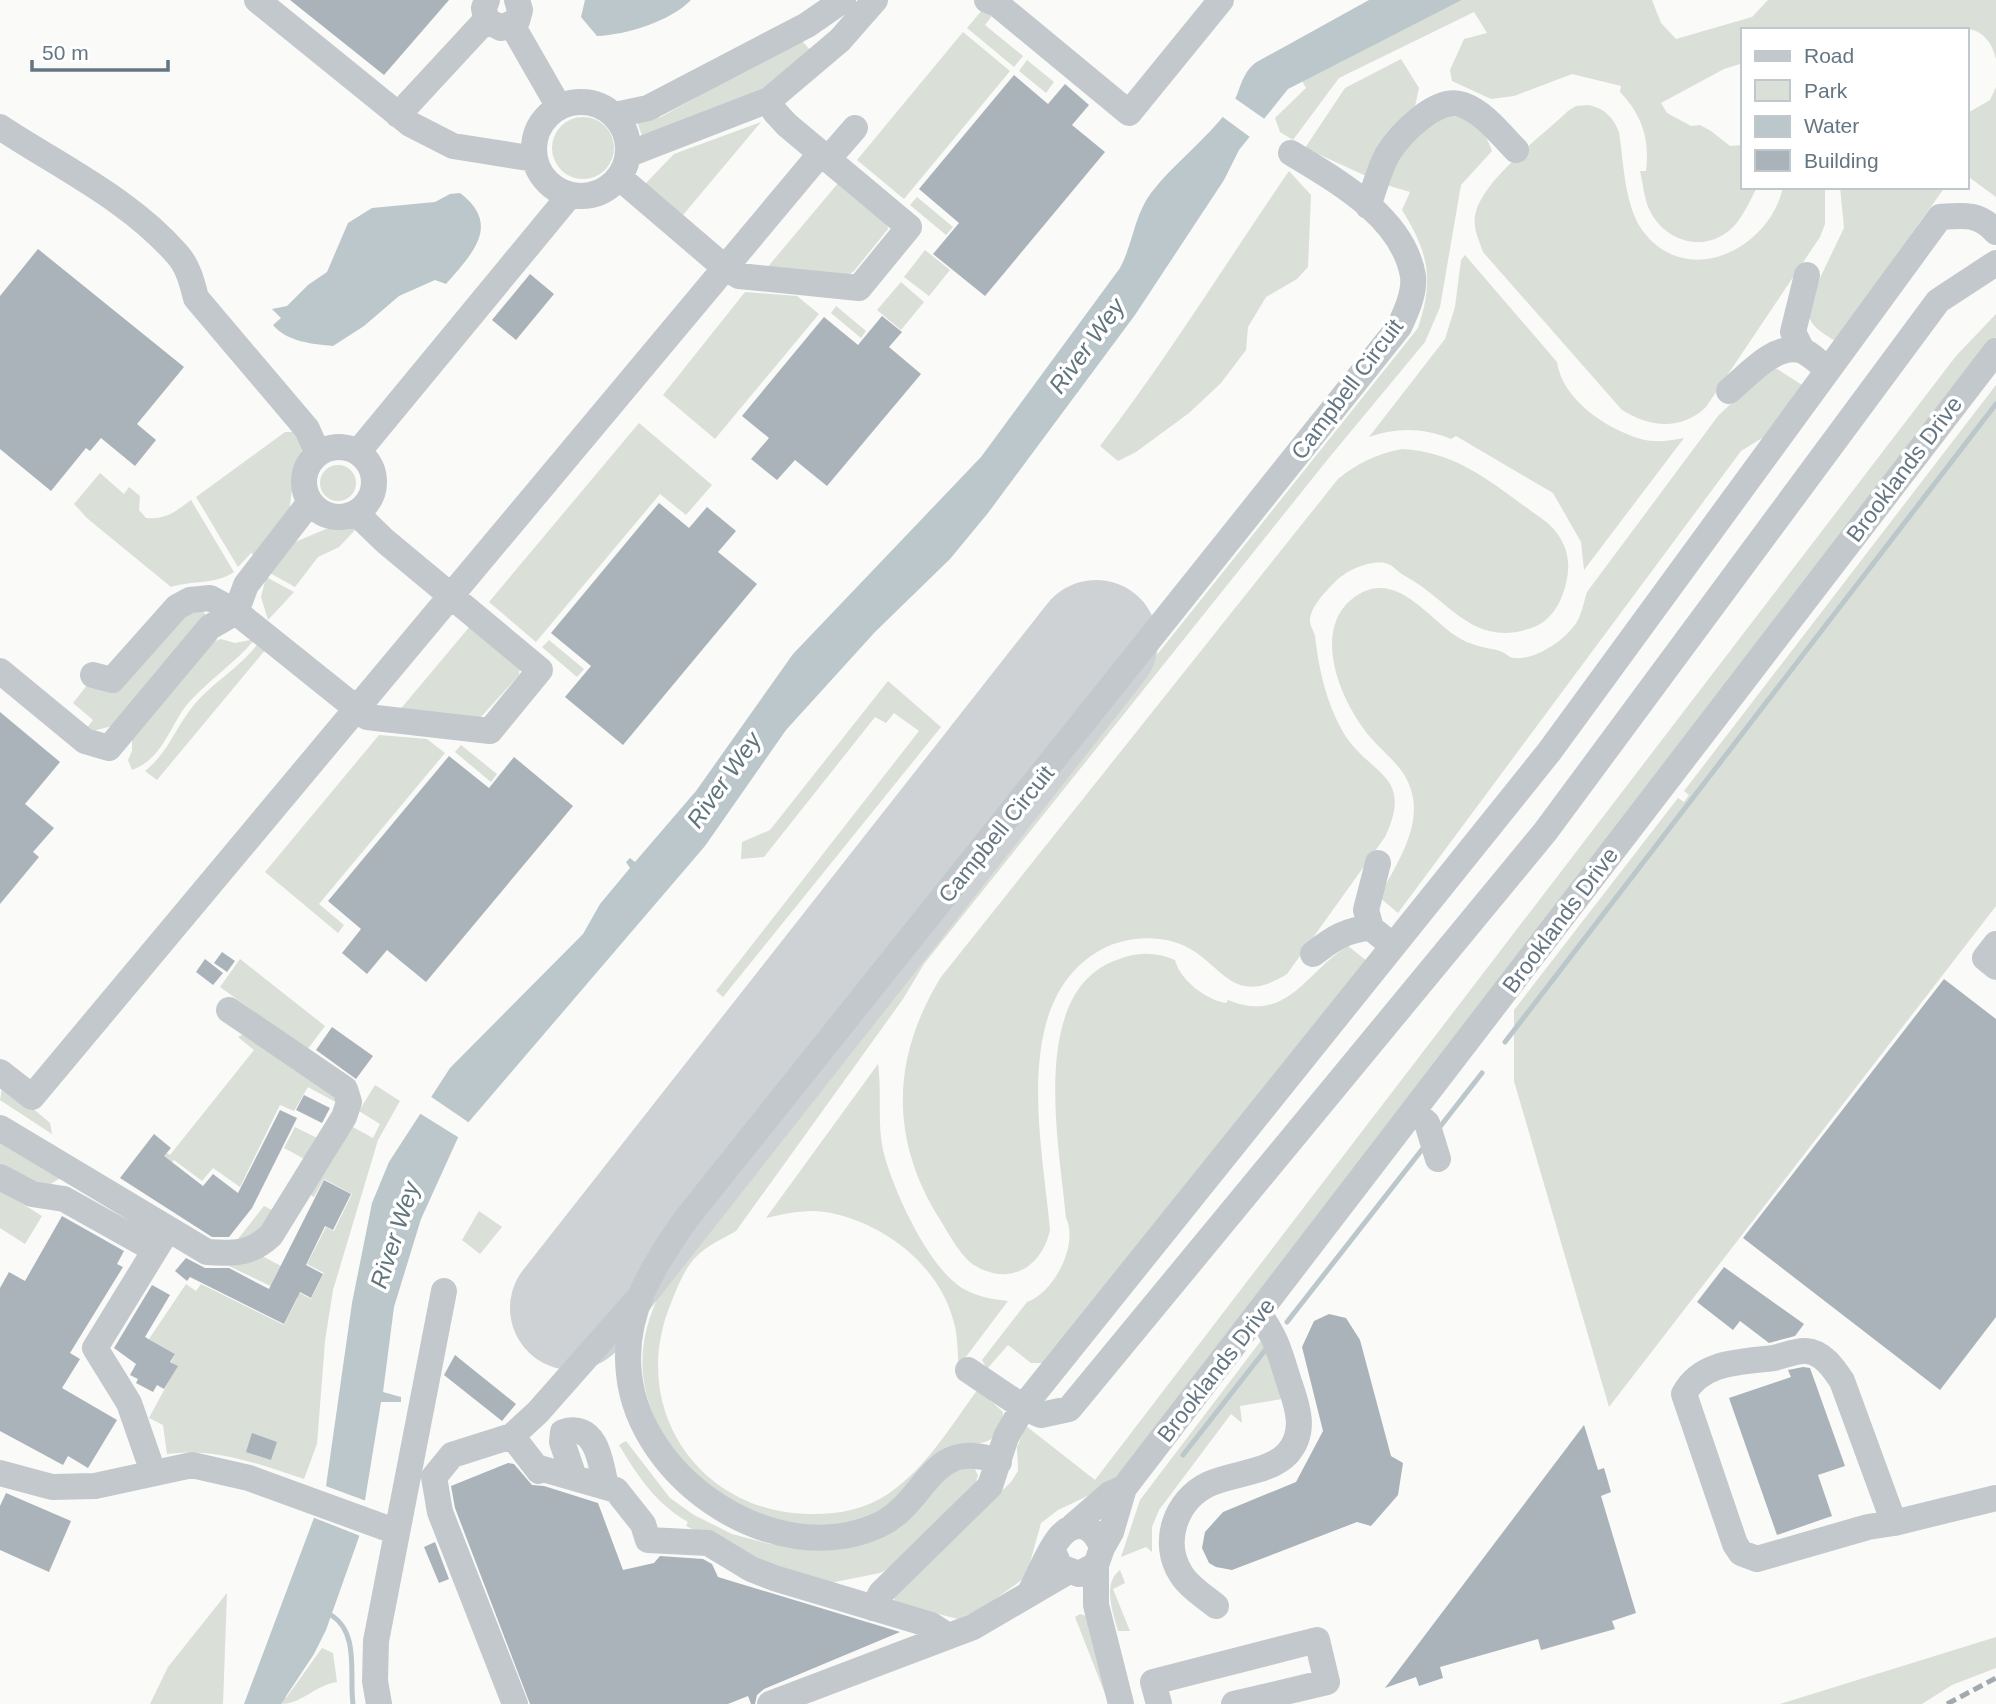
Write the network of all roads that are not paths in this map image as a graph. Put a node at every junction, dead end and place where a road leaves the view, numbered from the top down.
1 (257, 0) edge
2 (844, 0) edge
3 (874, 0) edge
4 (987, 0) edge
5 (1221, 0) edge
6 (487, 10) edge
7 (515, 13) edge
8 (807, 25) junction
9 (824, 53) junction
10 (769, 100) junction
11 (559, 107) junction
12 (398, 115) junction
13 (615, 115) junction
14 (0, 127) edge
15 (855, 128) dead end
16 (538, 129) junction
17 (481, 149) junction
18 (1516, 150) dead end
19 (1291, 153) dead end
20 (825, 156) junction
21 (535, 159) junction
22 (624, 166) junction
23 (570, 195) junction
24 (1368, 206) junction
25 (1996, 232) edge
26 (1996, 263) edge
27 (724, 267) junction
28 (1807, 275) dead end
29 (1802, 351) junction
30 (1996, 351) edge
31 (1827, 369) junction
32 (1729, 391) dead end
33 (358, 452) junction
34 (318, 454) junction
35 (310, 502) junction
36 (356, 513) junction
37 (452, 596) junction
38 (236, 612) junction
39 (0, 671) edge
40 (93, 675) dead end
41 (356, 710) junction
42 (1378, 863) dead end
43 (1371, 928) junction
44 (1996, 944) edge
45 (1393, 946) junction
46 (1313, 954) dead end
47 (1996, 967) edge
48 (229, 1010) dead end
49 (0, 1072) edge
50 (1420, 1117) junction
51 (0, 1128) edge
52 (1438, 1159) dead end
53 (0, 1177) edge
54 (161, 1239) junction
55 (444, 1291) dead end
56 (638, 1298) junction
57 (1270, 1333) junction
58 (968, 1370) dead end
59 (1023, 1407) junction
60 (512, 1436) junction
61 (415, 1441) junction
62 (473, 1448) junction
63 (999, 1462) junction
64 (153, 1472) junction
65 (1, 1474) edge
66 (574, 1477) junction
67 (606, 1487) junction
68 (1125, 1488) junction
69 (1988, 1500) edge
70 (1894, 1523) junction
71 (1073, 1526) junction
72 (385, 1529) junction
73 (1078, 1562) junction
74 (1216, 1606) dead end
75 (873, 1608) junction
76 (948, 1636) junction
77 (379, 1704) edge
78 (515, 1704) edge
79 (769, 1704) edge
80 (1121, 1704) edge
81 (1159, 1704) edge
82 (1234, 1704) edge

1 - 12 street
2 - 8 street
3 - 9 street
4 - 5 street
6 - 7 street
6 - 12 street
7 - 11 street
8 - 9 street
8 - 13 street
9 - 10 street
10 - 20 street
10 - 22 street
11 - 13 street
11 - 16 street
12 - 17 street
13 - 22 street
14 - 34 street
15 - 20 street
16 - 17 street
16 - 21 street
17 - 21 street
18 - 24 street
19 - 24 street, Campbell Circuit
20 - 27 street
20 - 27 street
21 - 23 street
22 - 23 street
22 - 27 street
23 - 33 street
24 - 56 street, Campbell Circuit
25 - 31 street
26 - 59 street
27 - 37 street
28 - 29 street
29 - 31 street
29 - 32 street
30 - 50 street, Brooklands Drive
31 - 45 street
33 - 34 street
33 - 36 street
34 - 35 street
35 - 36 street
35 - 38 street
36 - 37 street
37 - 41 street
37 - 41 street
38 - 39 street
38 - 40 street
38 - 41 street
41 - 49 street
42 - 43 street
43 - 45 street
43 - 46 street
44 - 47 street
45 - 59 street
48 - 54 street
50 - 52 street
50 - 57 street, Brooklands Drive
51 - 54 street
53 - 54 street
54 - 64 street
55 - 61 street
56 - 60 street
56 - 63 street, Campbell Circuit
57 - 68 street, Brooklands Drive
57 - 74 street
58 - 59 street
59 - 63 street
60 - 62 street
60 - 66 street
61 - 62 street
61 - 72 street
62 - 78 street
63 - 75 street
64 - 65 street
64 - 72 street
66 - 67 street
66 - 67 street
67 - 75 street
68 - 71 street, Brooklands Drive
68 - 73 street, Brooklands Drive
69 - 70 street
70 - 70 street
71 - 73 street, Brooklands Drive
71 - 73 street
72 - 77 street
73 - 76 street
73 - 80 street
75 - 76 street
76 - 79 street
81 - 82 street

